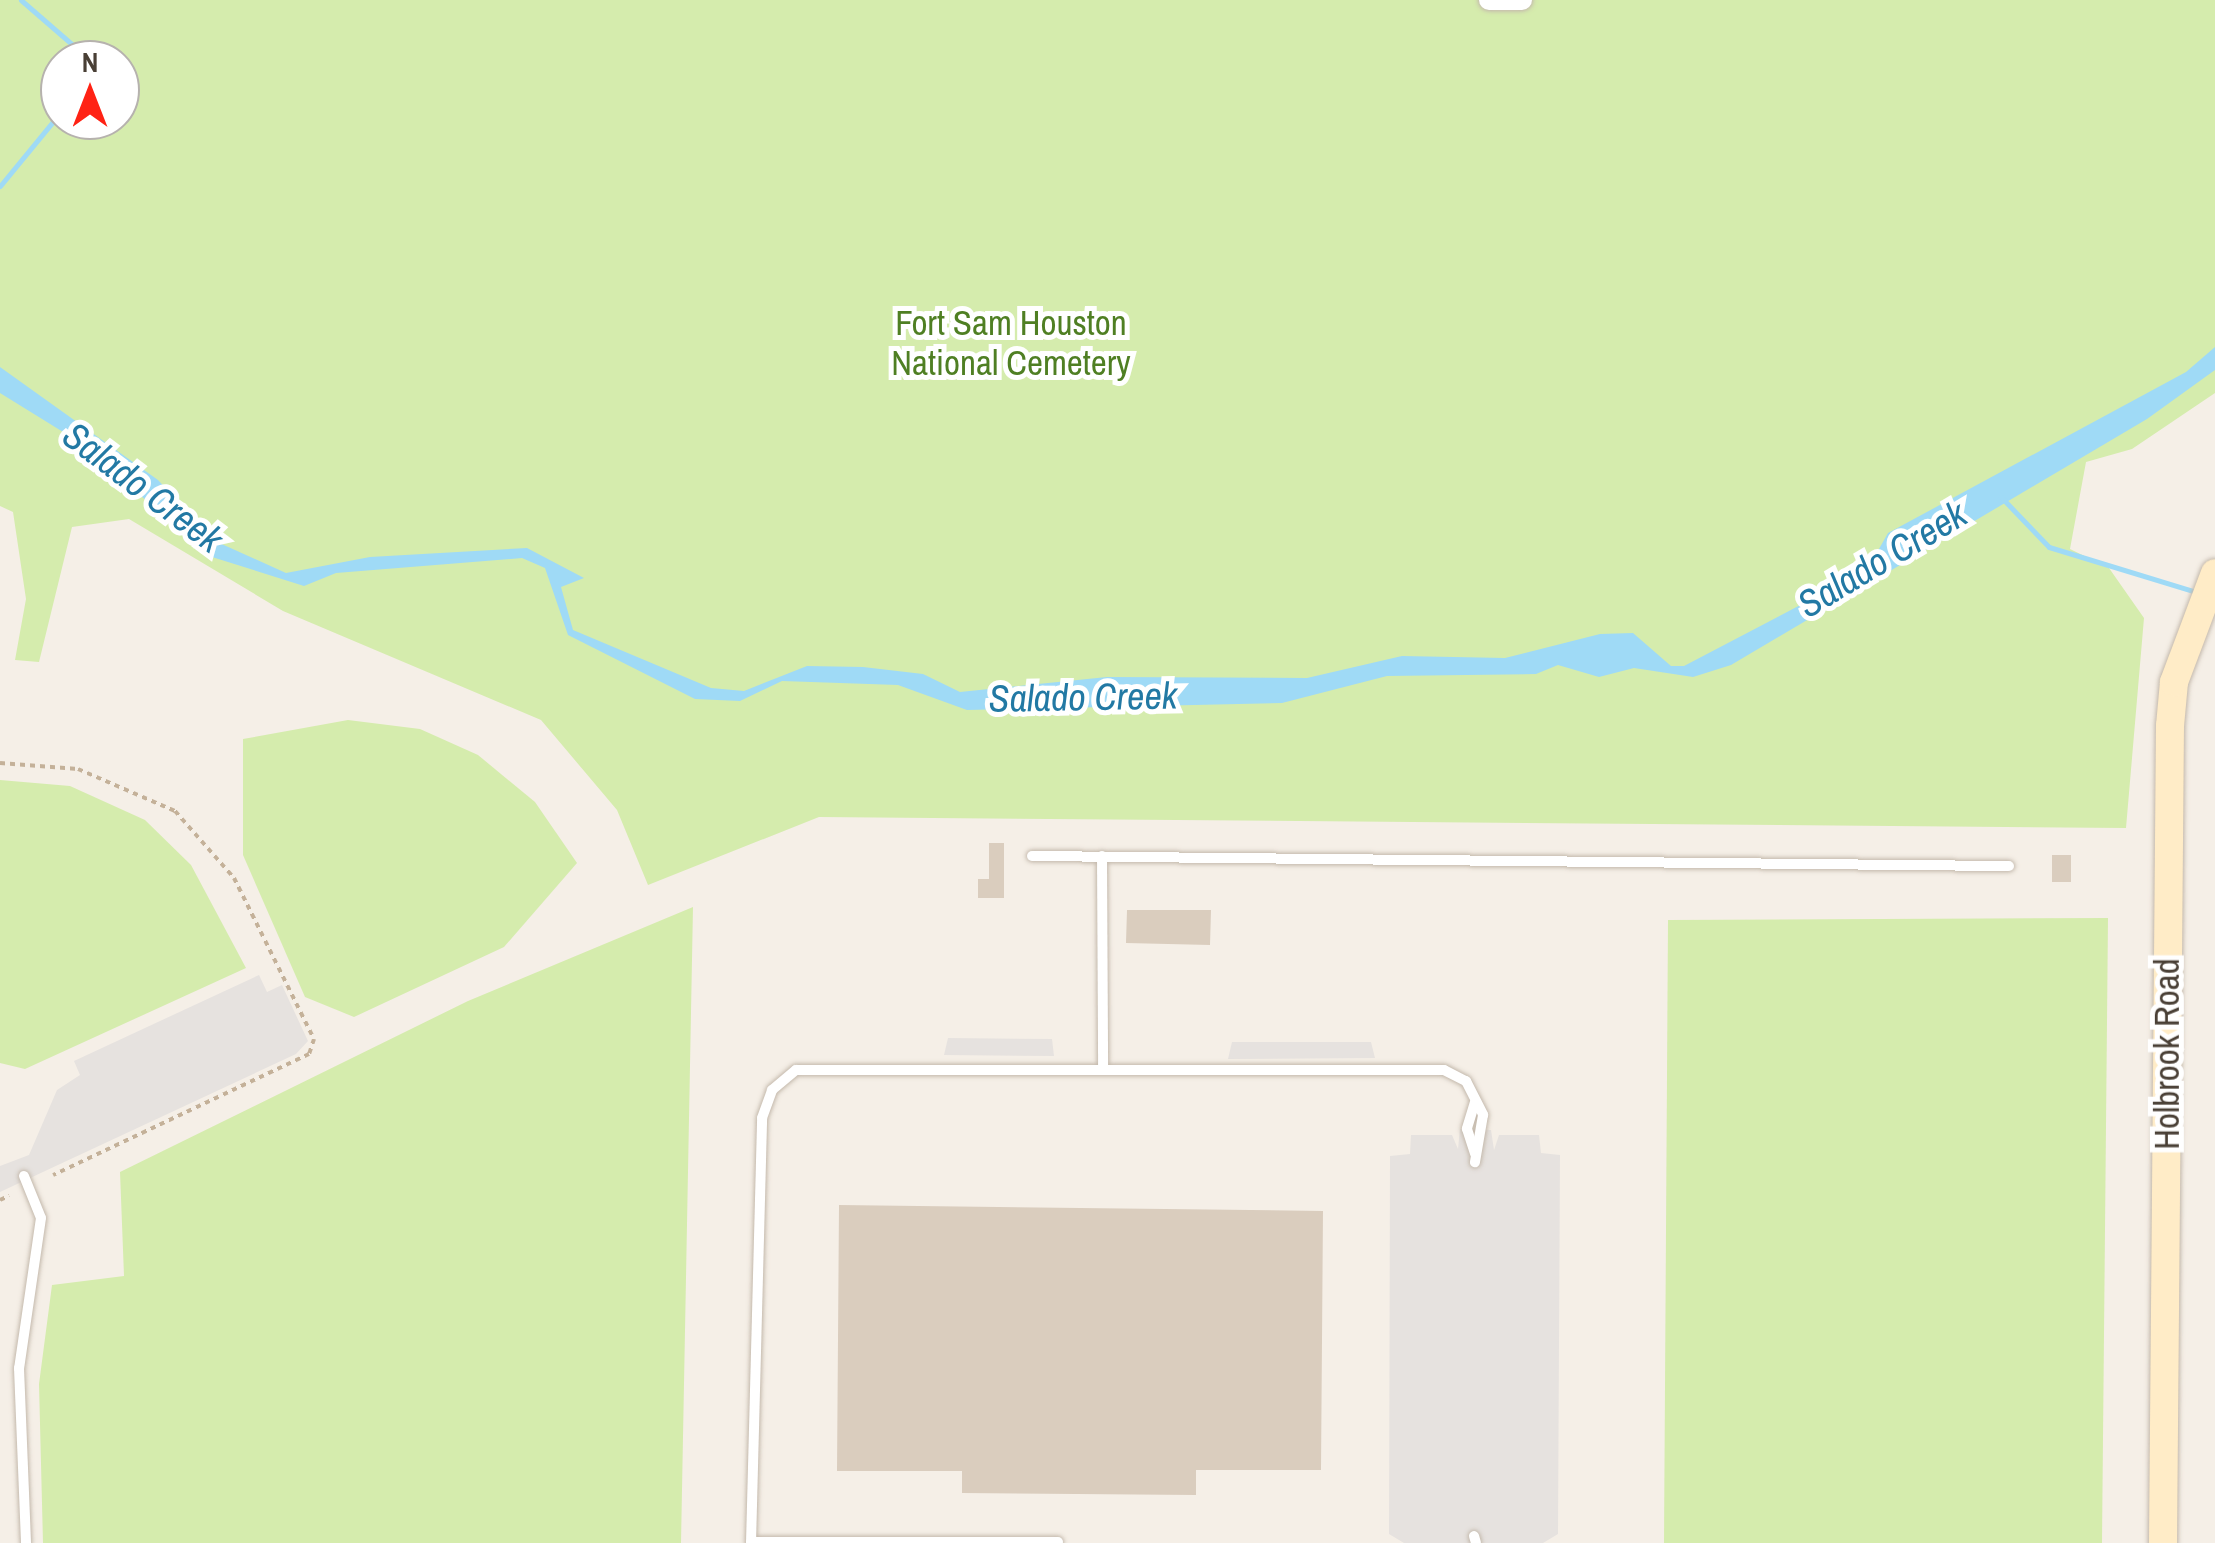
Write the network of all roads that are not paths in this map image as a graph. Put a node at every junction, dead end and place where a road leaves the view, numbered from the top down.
1 (1489, 0) edge
2 (1522, 0) edge
3 (2215, 574) edge
4 (1032, 856) dead end
5 (1102, 856) junction
6 (2008, 866) dead end
7 (1103, 1067) junction
8 (1475, 1158) dead end
9 (24, 1176) dead end
10 (1058, 1542) edge
11 (26, 1543) edge
12 (751, 1543) edge
13 (2164, 1543) edge

1 - 2 street
3 - 13 street, Holbrook Road
4 - 5 lane
5 - 6 lane
5 - 7 lane
7 - 8 lane
7 - 12 lane
9 - 11 lane
10 - 12 lane

